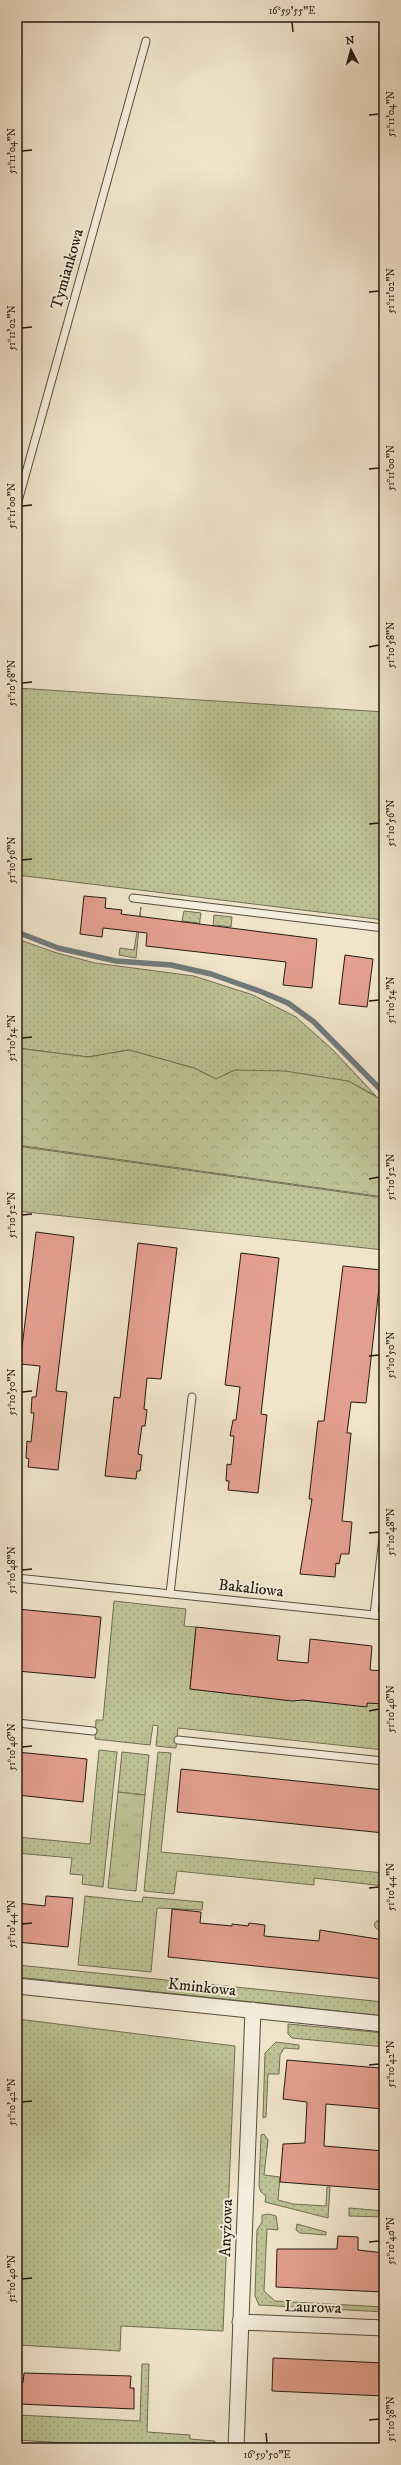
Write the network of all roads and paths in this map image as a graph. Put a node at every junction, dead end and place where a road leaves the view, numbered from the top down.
1 (146, 41) dead end
2 (17, 505) edge
3 (133, 898) dead end
4 (384, 928) edge
5 (192, 1397) dead end
6 (384, 1529) edge
7 (17, 1578) edge
8 (170, 1594) junction
9 (374, 1615) junction
10 (384, 1616) edge
11 (17, 1723) edge
12 (94, 1731) dead end
13 (178, 1740) dead end
14 (384, 1761) edge
15 (17, 1986) edge
16 (253, 2010) junction
17 (384, 2024) edge
18 (240, 2322) junction
19 (384, 2328) edge
20 (236, 2448) edge

1 - 2 lane, Tymiankowa
3 - 4 lane
5 - 8 lane
6 - 9 lane
7 - 8 lane, Bakaliowa
8 - 9 lane, Bakaliowa
9 - 10 lane, Bakaliowa
11 - 12 lane
13 - 14 lane
15 - 16 street, Kminkowa
16 - 17 street, Kminkowa
16 - 18 street, Anyżowa
18 - 19 street, Laurowa
18 - 20 street, Anyżowa

